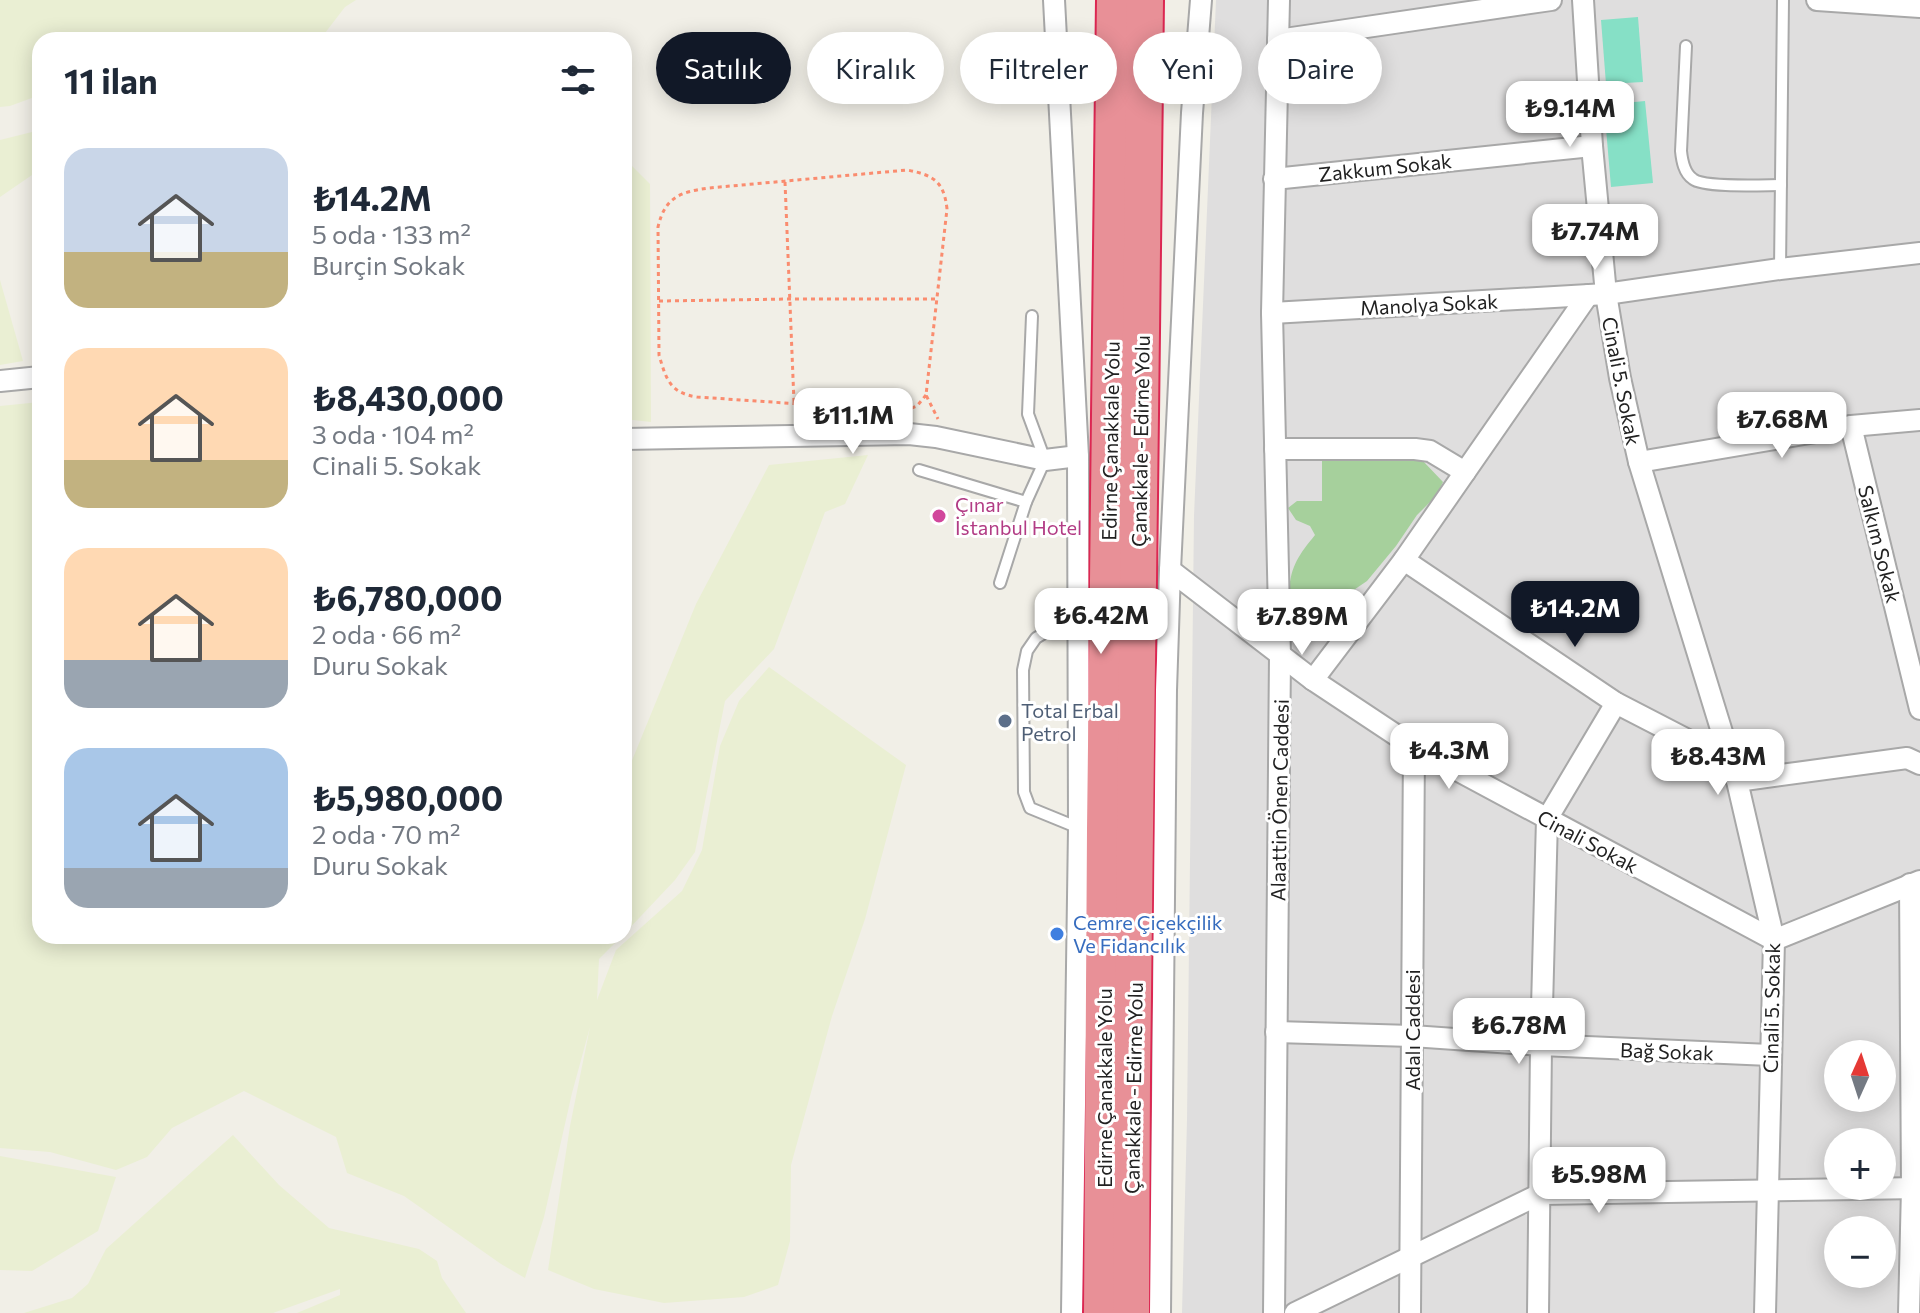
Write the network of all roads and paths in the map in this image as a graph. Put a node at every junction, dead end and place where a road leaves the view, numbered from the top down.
1 (1054, 0) edge
2 (1115, 0) edge
3 (1145, 0) edge
4 (1201, 0) edge
5 (1279, 0) edge
6 (1551, 0) edge
7 (1583, 0) edge
8 (1783, 0) edge
9 (1817, 0) edge
10 (1920, 7) edge
11 (1278, 32) edge
12 (1333, 32) edge
13 (1686, 46) dead end
14 (1276, 104) edge
15 (1592, 146) junction
16 (1274, 179) junction
17 (785, 182) junction
18 (1781, 185) junction
19 (1920, 253) edge
20 (1780, 269) junction
21 (1597, 294) junction
22 (789, 299) junction
23 (936, 299) junction
24 (658, 301) junction
25 (1272, 313) junction
26 (1032, 316) dead end
27 (32, 378) edge
28 (0, 381) edge
29 (926, 395) junction
30 (794, 402) junction
31 (1920, 420) edge
32 (1851, 426) junction
33 (632, 439) edge
34 (949, 440) junction
35 (1275, 449) junction
36 (1078, 456) junction
37 (1045, 460) junction
38 (1639, 462) junction
39 (919, 470) dead end
40 (1465, 472) junction
41 (1026, 502) junction
42 (1404, 560) junction
43 (1170, 570) junction
44 (1000, 583) dead end
45 (1094, 609) junction
46 (1280, 656) junction
47 (1313, 680) junction
48 (1616, 703) junction
49 (1920, 709) edge
50 (1414, 747) junction
51 (1920, 764) edge
52 (1734, 772) junction
53 (1547, 819) junction
54 (1092, 829) junction
55 (1915, 883) edge
56 (1774, 940) junction
57 (1276, 1032) junction
58 (1412, 1036) junction
59 (1541, 1045) junction
60 (1770, 1055) junction
61 (1916, 1188) edge
62 (1768, 1190) junction
63 (1540, 1194) junction
64 (1411, 1256) junction
65 (1072, 1313) edge
66 (1102, 1313) edge
67 (1131, 1313) edge
68 (1160, 1313) edge
69 (1274, 1313) edge
70 (1295, 1313) edge
71 (1410, 1313) edge
72 (1538, 1313) edge
73 (1765, 1313) edge
74 (1909, 1313) edge

1 - 36 street
2 - 45 highway, Edirne Çanakkale Yolu
3 - 67 highway, Çanakkale - Edirne Yolu
4 - 43 street
5 - 11 street, Alaattin Önen Caddesi
6 - 12 street
7 - 15 street, Cinali 5. Sokak
8 - 18 lane
9 - 10 street
13 - 18 lane
14 - 16 street, Alaattin Önen Caddesi
15 - 16 street, Zakkum Sokak
15 - 21 street, Cinali 5. Sokak
16 - 25 street, Alaattin Önen Caddesi
17 - 22 path
17 - 23 path
17 - 24 path
18 - 20 lane
19 - 20 street, Manolya Sokak
20 - 21 street, Manolya Sokak
21 - 25 street, Manolya Sokak
21 - 38 street, Cinali 5. Sokak
21 - 40 street
22 - 23 path
22 - 24 path
22 - 30 path
23 - 29 path
24 - 30 path
25 - 35 street, Alaattin Önen Caddesi
26 - 37 lane
27 - 28 street
29 - 30 path
29 - 34 path
31 - 32 street
32 - 38 street
32 - 49 street, Salkım Sokak
33 - 34 street
34 - 37 street
35 - 40 street
35 - 46 street, Alaattin Önen Caddesi
36 - 37 street
36 - 45 street
37 - 41 lane
38 - 52 street, Cinali 5. Sokak
39 - 41 lane
40 - 42 street
41 - 44 lane
42 - 47 street
42 - 48 street
43 - 46 street, Cinali Sokak
43 - 68 street
45 - 54 highway, Edirne Çanakkale Yolu
45 - 54 lane
46 - 47 street, Cinali Sokak
46 - 57 street, Alaattin Önen Caddesi
47 - 50 street, Cinali Sokak
48 - 52 street
48 - 53 street
50 - 53 street, Cinali Sokak
50 - 58 street, Adalı Caddesi
51 - 52 street
52 - 56 street, Cinali 5. Sokak
53 - 56 street, Cinali Sokak
53 - 59 street
54 - 65 street
54 - 66 highway, Edirne Çanakkale Yolu
55 - 56 street
55 - 61 street
56 - 60 street, Cinali 5. Sokak
57 - 58 street, Bağ Sokak
57 - 69 street, Alaattin Önen Caddesi
58 - 59 street, Bağ Sokak
58 - 64 street, Adalı Caddesi
59 - 60 street, Bağ Sokak
59 - 63 street
60 - 62 street, Cinali 5. Sokak
61 - 62 street
61 - 74 street
62 - 63 street
62 - 73 street, Cinali 5. Sokak
63 - 64 street
63 - 72 street
64 - 70 street
64 - 71 street, Adalı Caddesi

